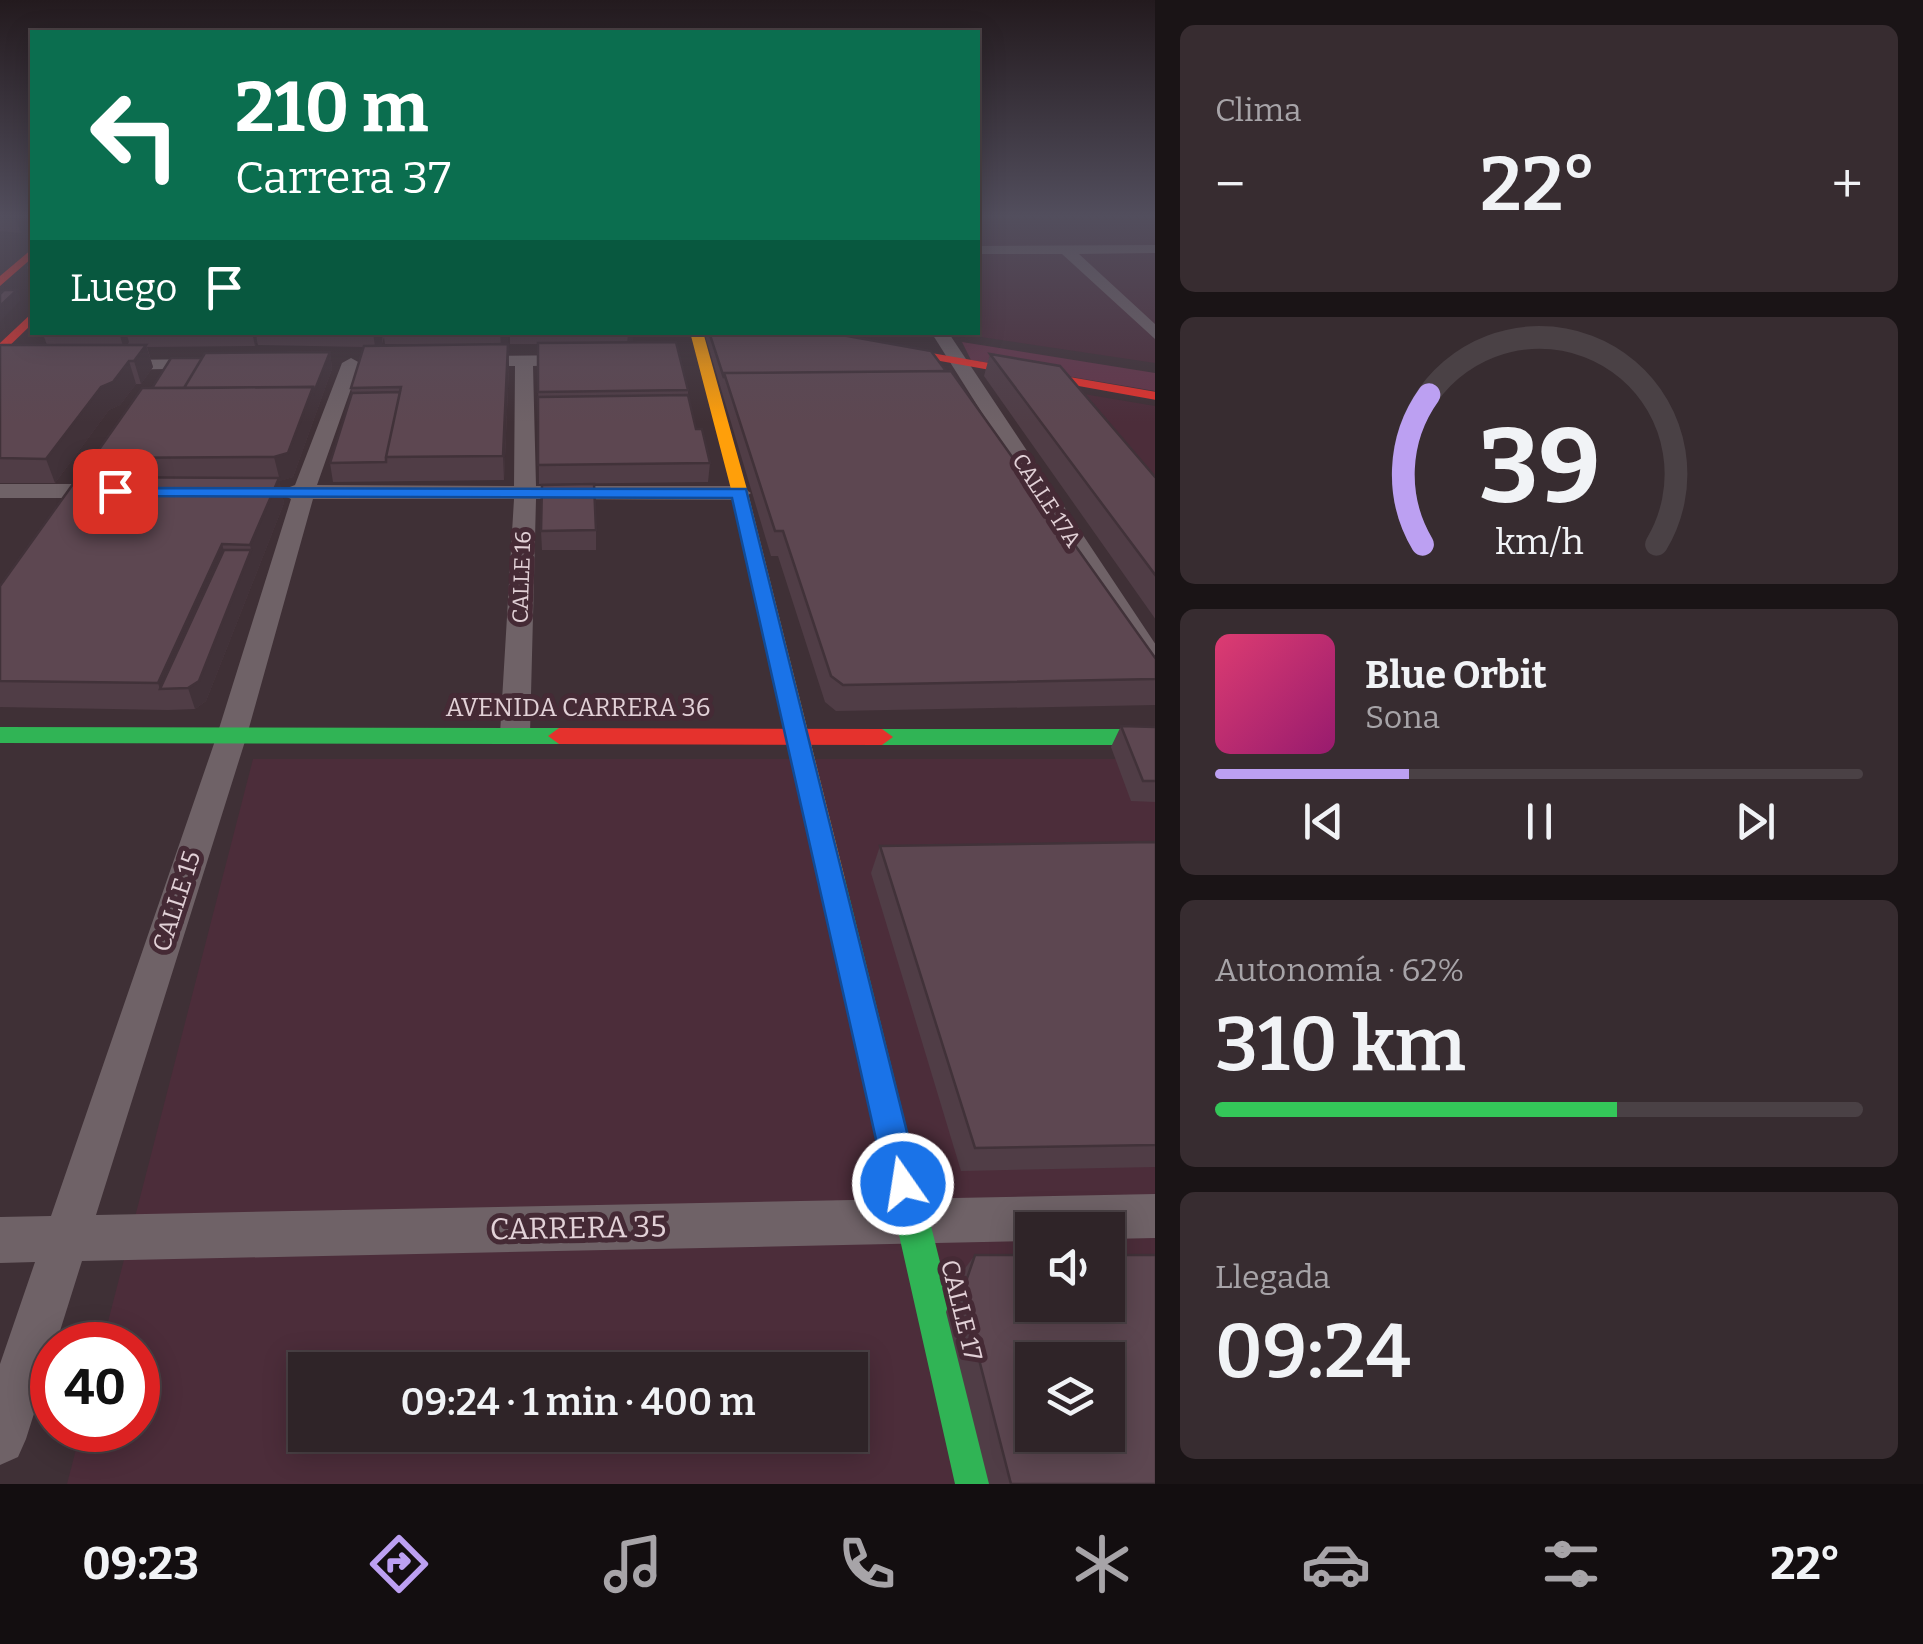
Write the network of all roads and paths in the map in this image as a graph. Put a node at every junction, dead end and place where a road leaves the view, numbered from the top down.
1 (1102, 284) edge
2 (30, 320) edge
3 (1155, 334) edge
4 (696, 335) edge
5 (802, 335) edge
6 (938, 335) edge
7 (949, 335) edge
8 (980, 340) dead end
9 (603, 359) edge
10 (524, 360) junction
11 (6, 361) edge
12 (351, 362) dead end
13 (447, 362) edge
14 (959, 363) junction
15 (238, 364) edge
16 (90, 365) edge
17 (1155, 396) edge
18 (82, 483) junction
19 (0, 491) edge
20 (134, 491) edge
21 (266, 492) edge
22 (304, 492) junction
23 (525, 492) junction
24 (740, 492) junction
25 (55, 524) edge
26 (1155, 665) edge
27 (0, 734) edge
28 (515, 734) junction
29 (232, 735) junction
30 (796, 735) junction
31 (1155, 737) edge
32 (1155, 1216) edge
33 (912, 1221) junction
34 (64, 1239) junction
35 (0, 1240) edge
36 (0, 1439) edge
37 (975, 1484) edge

1 - 3 street
2 - 11 street
4 - 24 street, CALLE 17
5 - 14 street
6 - 14 street, CALLE 17A
7 - 8 street
9 - 10 street
10 - 13 street
10 - 23 street, CALLE 16
12 - 22 street, CALLE 15
14 - 17 street
14 - 26 street, CALLE 17A
15 - 16 street
18 - 19 street
18 - 20 street
18 - 25 street
21 - 22 street
22 - 23 street
22 - 29 street, CALLE 15
23 - 24 street
23 - 28 street, CALLE 16
24 - 30 street, CALLE 17
27 - 29 street, AVENIDA CARRERA 36
28 - 29 street, AVENIDA CARRERA 36
28 - 30 street, AVENIDA CARRERA 36
29 - 34 street, CALLE 15
30 - 31 street, AVENIDA CARRERA 36
30 - 33 street, CALLE 17
32 - 33 street, CARRERA 35
33 - 34 street, CARRERA 35
33 - 37 street, CALLE 17
34 - 35 street, CARRERA 35
34 - 36 street, CALLE 15

